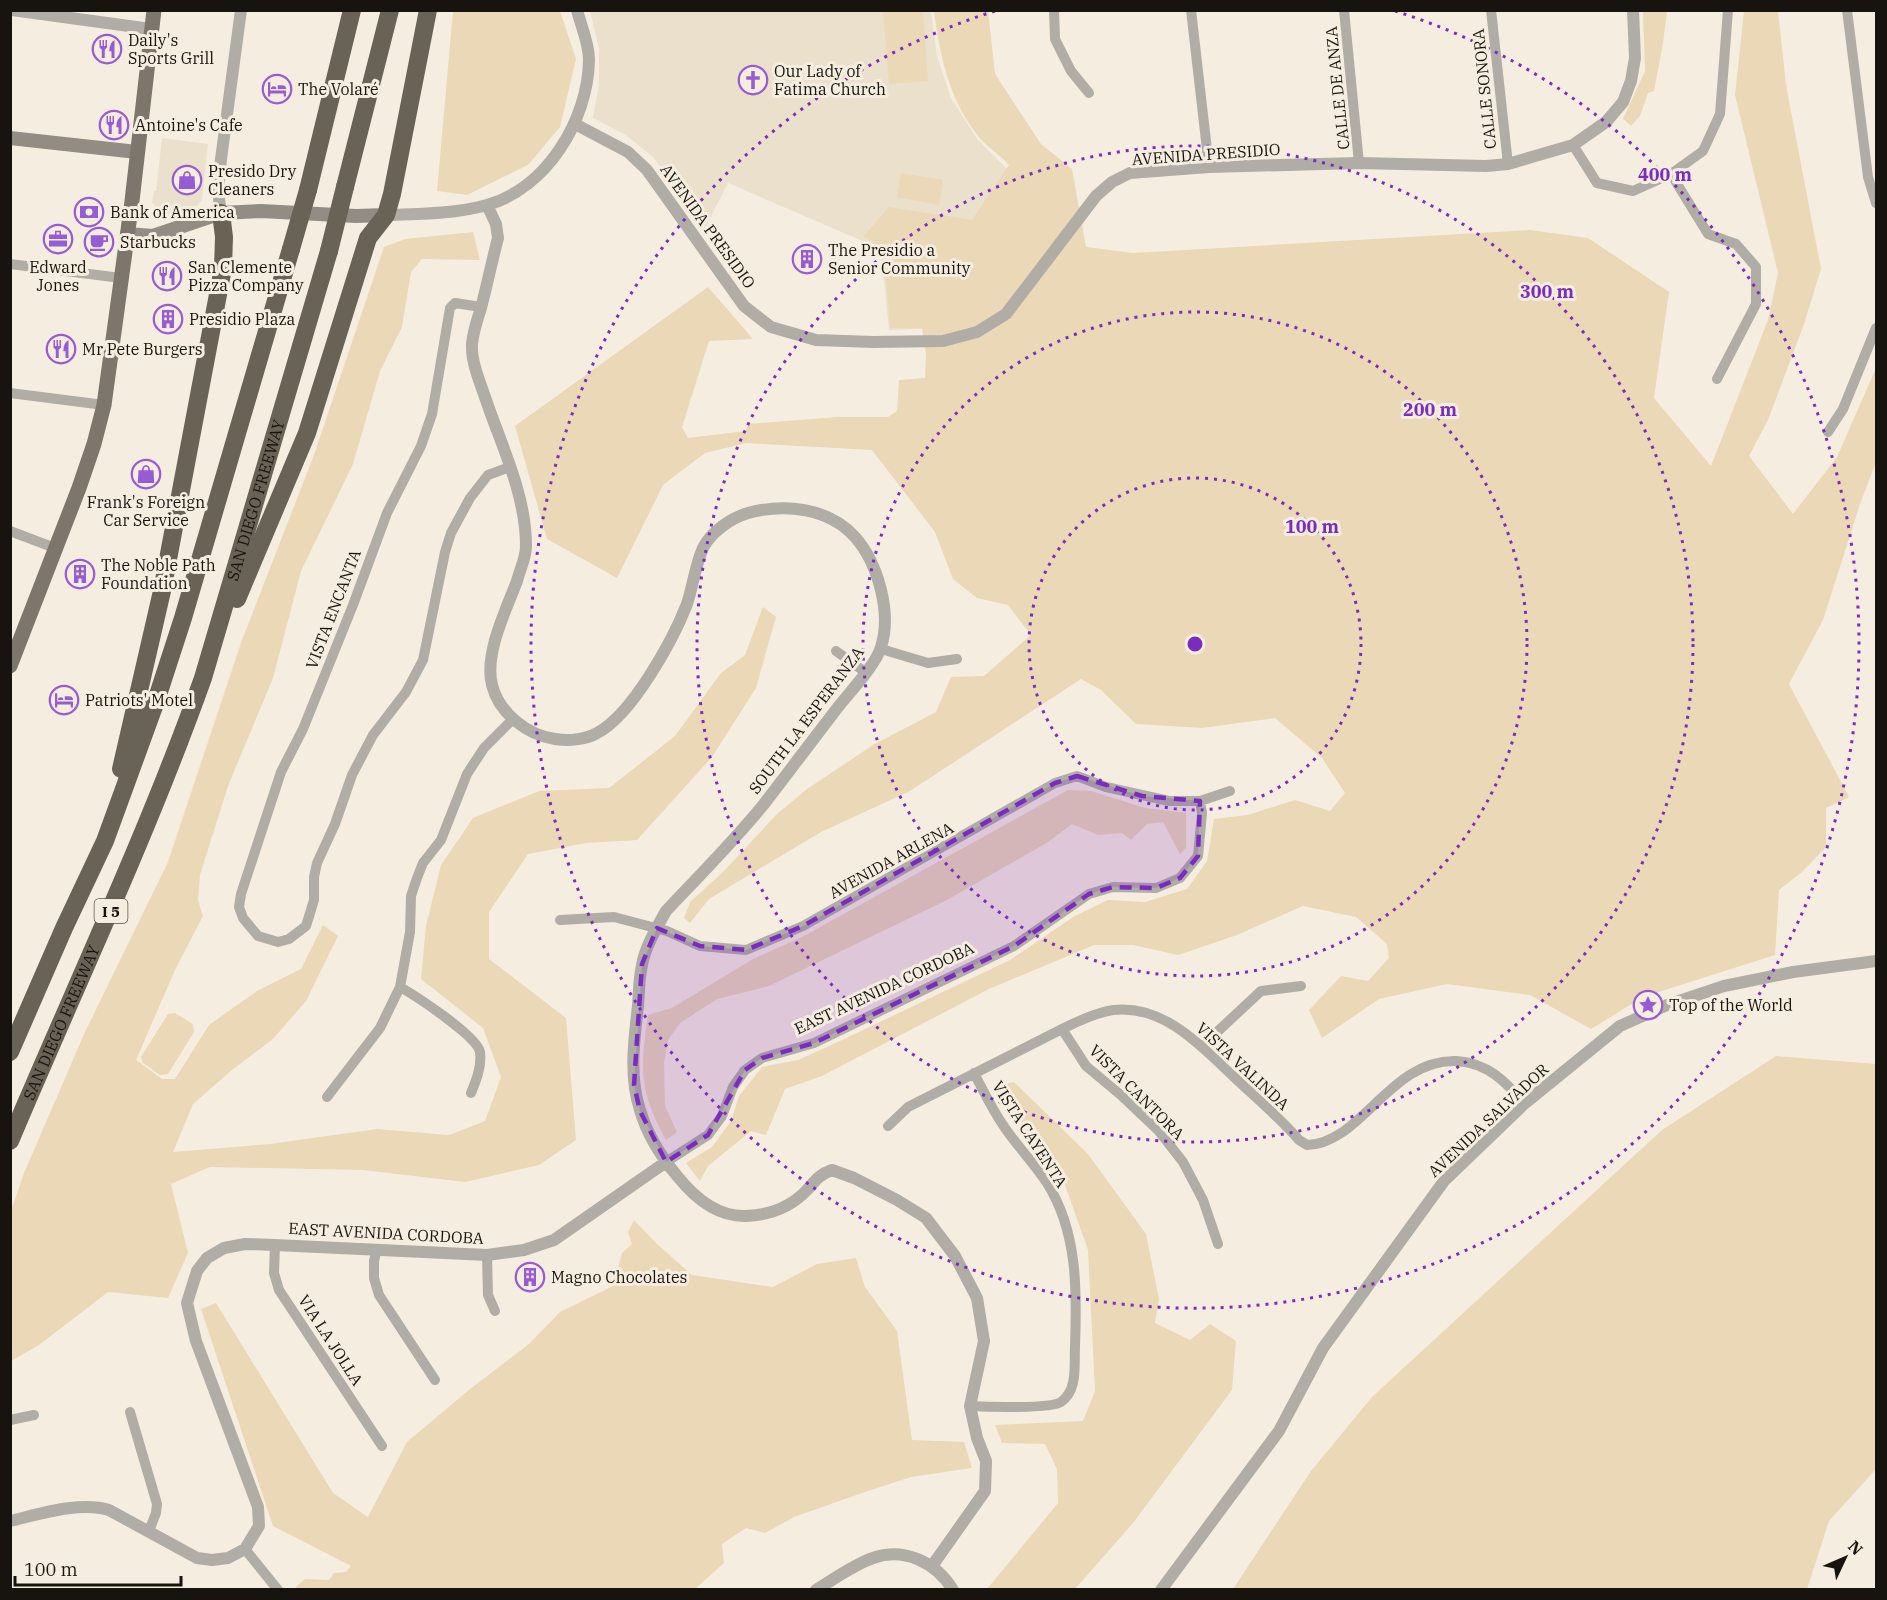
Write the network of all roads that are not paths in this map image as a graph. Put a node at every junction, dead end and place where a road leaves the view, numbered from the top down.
1 (12, 10) edge
2 (154, 10) edge
3 (241, 10) edge
4 (352, 10) edge
5 (390, 10) edge
6 (428, 10) edge
7 (577, 10) edge
8 (1054, 10) edge
9 (1191, 10) edge
10 (1344, 10) edge
11 (1491, 10) edge
12 (1633, 10) edge
13 (1728, 10) edge
14 (1847, 10) edge
15 (151, 29) junction
16 (1089, 93) dead end
17 (575, 124) junction
18 (10, 138) edge
19 (1573, 145) junction
20 (137, 152) junction
21 (1359, 163) junction
22 (1508, 164) junction
23 (1209, 167) junction
24 (1671, 174) junction
25 (1876, 201) edge
26 (487, 205) junction
27 (221, 213) junction
28 (386, 215) junction
29 (127, 234) junction
30 (10, 264) edge
31 (121, 278) junction
32 (481, 307) junction
33 (1876, 328) edge
34 (1717, 379) dead end
35 (10, 393) edge
36 (104, 405) junction
37 (1828, 432) dead end
38 (510, 467) junction
39 (10, 531) edge
40 (55, 549) junction
41 (881, 649) junction
42 (836, 651) dead end
43 (957, 659) dead end
44 (10, 666) edge
45 (865, 672) junction
46 (203, 678) junction
47 (513, 719) junction
48 (1230, 791) dead end
49 (1200, 801) junction
50 (105, 841) junction
51 (560, 920) dead end
52 (64, 928) junction
53 (657, 928) junction
54 (1876, 961) edge
55 (1301, 986) dead end
56 (400, 987) junction
57 (10, 1023) edge
58 (1062, 1029) junction
59 (1202, 1046) junction
60 (10, 1052) edge
61 (974, 1073) junction
62 (471, 1093) dead end
63 (327, 1097) dead end
64 (1524, 1104) junction
65 (888, 1126) dead end
66 (10, 1141) edge
67 (666, 1162) junction
68 (1218, 1244) dead end
69 (275, 1245) junction
70 (377, 1249) junction
71 (487, 1255) junction
72 (495, 1311) dead end
73 (435, 1380) dead end
74 (970, 1406) junction
75 (130, 1412) dead end
76 (34, 1415) dead end
77 (10, 1420) edge
78 (382, 1446) dead end
79 (10, 1521) edge
80 (149, 1531) junction
81 (245, 1549) junction
82 (932, 1566) junction
83 (278, 1590) edge
84 (816, 1590) edge
85 (952, 1590) edge
86 (1161, 1590) edge

1 - 15 street
2 - 15 main road
3 - 27 street
4 - 50 highway, I 5, bridge
5 - 46 highway, SAN DIEGO FREEWAY / I 5, bridge
6 - 28 highway
7 - 17 street
8 - 16 street
9 - 23 street
10 - 21 street, CALLE DE ANZA
11 - 22 street, CALLE SONORA
12 - 19 street, AVENIDA PRESIDIO
13 - 24 street
14 - 25 street
15 - 20 main road
17 - 23 street, AVENIDA PRESIDIO
17 - 26 street
18 - 20 main road
19 - 22 street, AVENIDA PRESIDIO
19 - 24 street
20 - 29 main road
21 - 22 street, AVENIDA PRESIDIO
21 - 23 street, AVENIDA PRESIDIO
24 - 34 street
26 - 28 street
26 - 32 street, SOUTH LA ESPERANZA
27 - 28 main road
27 - 29 main road
27 - 50 highway
28 - 46 highway
29 - 31 main road
30 - 31 street
31 - 36 main road
32 - 38 street, SOUTH LA ESPERANZA
32 - 38 street, VISTA ENCANTA
33 - 37 street
35 - 36 street
36 - 40 main road
38 - 47 street, SOUTH LA ESPERANZA
39 - 40 street
40 - 44 main road
41 - 43 street
41 - 45 street, SOUTH LA ESPERANZA
41 - 47 street, SOUTH LA ESPERANZA
42 - 45 street
45 - 53 street, SOUTH LA ESPERANZA
46 - 66 highway, SAN DIEGO FREEWAY / I 5
47 - 56 street
48 - 49 street, AVENIDA ARLENA
49 - 53 street, AVENIDA ARLENA
49 - 67 street, EAST AVENIDA CORDOBA
50 - 52 highway, I 5
51 - 53 street, AVENIDA ARLENA
52 - 57 highway
52 - 60 highway, I 5
53 - 67 street, SOUTH LA ESPERANZA
54 - 64 street, AVENIDA SALVADOR
55 - 59 street
56 - 62 street
56 - 63 street
58 - 59 street, VISTA VALINDA
58 - 61 street, VISTA VALINDA
58 - 68 street, VISTA CANTORA
59 - 64 street, VISTA VALINDA
61 - 65 street, VISTA VALINDA
61 - 74 street, VISTA CAYENTA
64 - 86 street, AVENIDA SALVADOR
67 - 71 street, EAST AVENIDA CORDOBA
67 - 74 street, SOUTH LA ESPERANZA
69 - 70 street, EAST AVENIDA CORDOBA
69 - 78 street, VIA LA JOLLA
69 - 81 street, EAST AVENIDA CORDOBA
70 - 71 street, EAST AVENIDA CORDOBA
70 - 73 street
71 - 72 street
74 - 82 street
75 - 80 street
76 - 77 street
79 - 80 street
80 - 81 street
81 - 83 street
82 - 84 street
82 - 85 street

